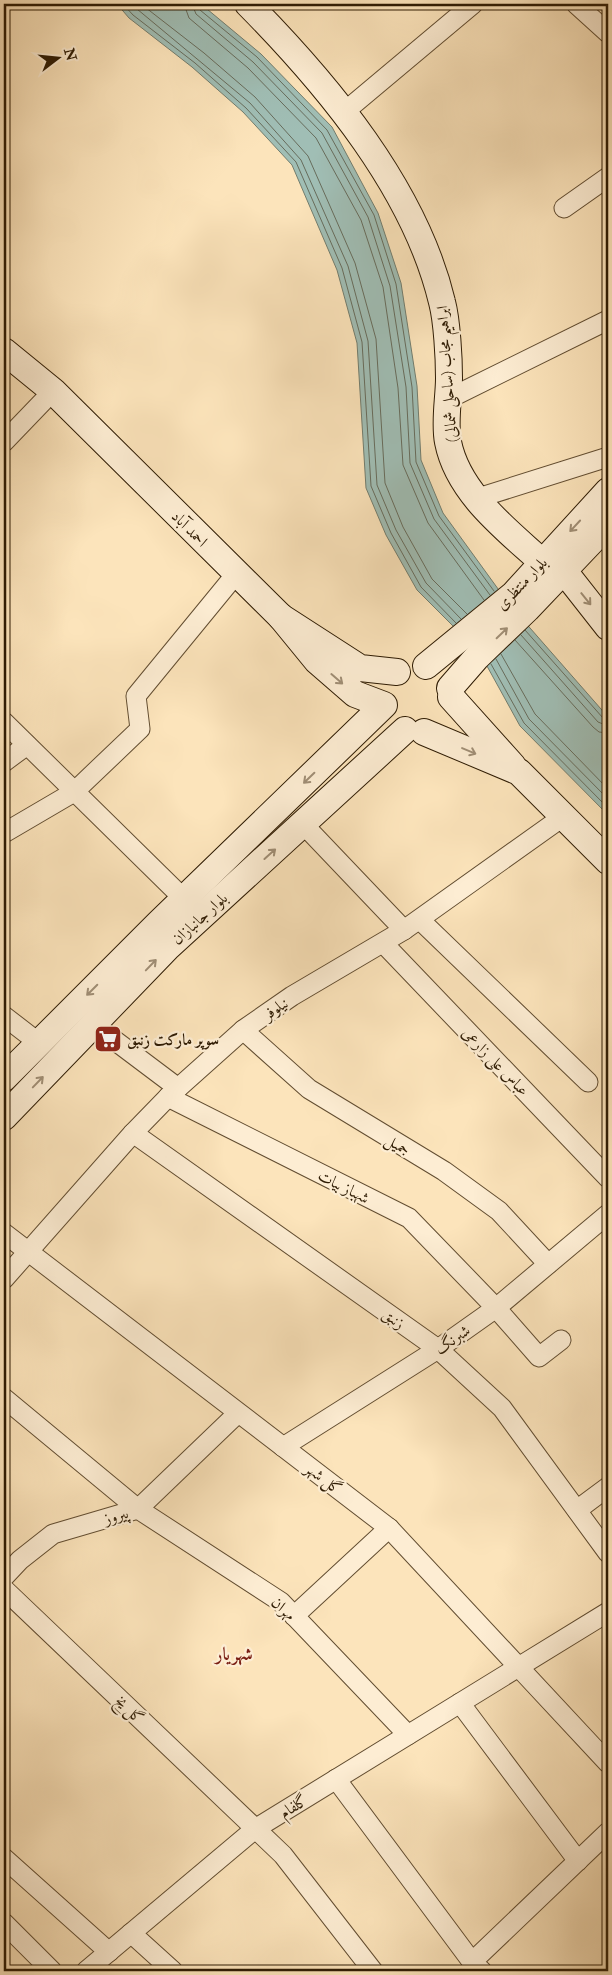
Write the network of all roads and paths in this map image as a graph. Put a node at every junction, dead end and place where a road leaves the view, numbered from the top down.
1 (248, 4) edge
2 (474, 4) edge
3 (576, 4) edge
4 (608, 33) edge
5 (343, 113) junction
6 (608, 177) edge
7 (564, 208) dead end
8 (608, 320) edge
9 (4, 351) edge
10 (53, 391) junction
11 (448, 400) junction
12 (4, 442) edge
13 (608, 458) edge
14 (606, 496) edge
15 (478, 498) junction
16 (608, 524) edge
17 (553, 567) junction
18 (236, 574) junction
19 (281, 617) junction
20 (608, 627) edge
21 (469, 648) junction
22 (426, 666) junction
23 (397, 672) junction
24 (450, 693) junction
25 (384, 705) junction
26 (4, 722) edge
27 (414, 731) junction
28 (27, 745) junction
29 (4, 762) edge
30 (519, 772) junction
31 (74, 792) junction
32 (564, 816) junction
33 (304, 824) junction
34 (4, 833) edge
35 (608, 861) edge
36 (184, 899) junction
37 (420, 920) junction
38 (404, 930) junction
39 (384, 944) junction
40 (4, 1016) edge
41 (93, 1024) junction
42 (243, 1030) junction
43 (40, 1043) junction
44 (4, 1078) edge
45 (588, 1082) dead end
46 (173, 1092) junction
47 (4, 1117) edge
48 (133, 1133) junction
49 (608, 1178) edge
50 (608, 1214) edge
51 (4, 1233) edge
52 (27, 1250) junction
53 (548, 1264) junction
54 (4, 1279) edge
55 (496, 1308) junction
56 (561, 1340) dead end
57 (438, 1349) junction
58 (4, 1398) edge
59 (238, 1413) junction
60 (283, 1447) junction
61 (608, 1488) edge
62 (138, 1509) junction
63 (577, 1510) junction
64 (389, 1528) junction
65 (608, 1553) edge
66 (4, 1577) edge
67 (4, 1588) edge
68 (608, 1612) edge
69 (294, 1616) junction
70 (519, 1667) junction
71 (460, 1703) junction
72 (408, 1734) junction
73 (608, 1763) edge
74 (336, 1779) junction
75 (256, 1829) junction
76 (608, 1832) edge
77 (4, 1858) edge
78 (578, 1861) junction
79 (4, 1923) edge
80 (131, 1933) junction
81 (109, 1952) junction
82 (477, 1966) edge
83 (52, 1971) edge
84 (86, 1971) edge
85 (173, 1971) edge
86 (373, 1971) edge

1 - 5 main road, ابراهیم مجاب (ساحلی شمالی)
2 - 5 street
3 - 4 street
5 - 11 main road, ابراهیم مجاب (ساحلی شمالی)
6 - 7 street
8 - 11 street
9 - 10 main road, احمد آباد
10 - 12 street
10 - 18 main road, احمد آباد
11 - 15 main road, ابراهیم مجاب (ساحلی شمالی)
13 - 15 street
14 -> 17 main road, بلوار منتظری
15 - 17 main road, ابراهیم مجاب (ساحلی شمالی)
16 - 17 main road, بلوار منتظری
17 -> 20 main road, ابراهیم مجاب (ساحلی شمالی)
17 - 21 main road, بلوار منتظری
18 - 19 main road, احمد آباد
18 - 31 street
19 - 23 main road, احمد آباد
19 -> 25 main road
21 - 22 main road, بلوار منتظری
21 - 24 main road, بلوار منتظری
22 - 23 main road
22 - 24 main road
23 - 25 main road
24 - 27 main road
24 - 30 main road
25 - 27 main road
25 -> 36 main road, بلوار جانبازان
26 - 28 street
27 -> 30 main road
27 - 33 main road, بلوار جانبازان
28 - 29 street
28 - 31 street
30 - 32 main road
31 - 34 street
31 - 36 street
32 - 35 main road
32 - 37 street, نیلوفر
33 - 38 street
41 -> 33 main road, بلوار جانبازان
36 -> 43 main road, بلوار جانبازان
37 - 38 street, نیلوفر
37 - 45 street
38 - 39 street, نیلوفر
39 - 42 street, نیلوفر
39 - 49 street, عباس علی زارعی
40 - 43 street
41 - 46 street, شهباز بیات
47 -> 41 main road, بلوار جانبازان
42 - 46 street, نیلوفر
42 - 53 street, جمیل
43 - 44 main road, بلوار جانبازان
46 - 48 street, نیلوفر
46 - 55 street, شهباز بیات
48 - 52 street, نیلوفر
48 - 57 street, زنبق
50 - 53 street, شبرنگ
51 - 52 street, گل شهر
52 - 54 street, نیلوفر
52 - 59 street, گل شهر
53 - 55 street, شبرنگ
55 - 56 street, شهباز بیات
55 - 57 street, شبرنگ
57 - 60 street, شبرنگ
57 - 63 street, زنبق
58 - 62 street, مهران
59 - 60 street, گل شهر
59 - 62 street, پیروز
60 - 64 street, گل شهر
61 - 63 street
62 - 66 street, پیروز
62 - 69 street, مهران
63 - 65 street, زنبق
64 - 69 street
64 - 70 street, گل شهر
67 - 75 street, گل یخ
68 - 70 street, گلفام
69 - 72 street, مهران
70 - 71 street, گلفام
70 - 73 street, گل شهر
71 - 72 street, گلفام
71 - 78 street
72 - 74 street, گلفام
74 - 75 street, گلفام
74 - 82 street
75 - 80 street, گلفام
75 - 86 street, گل یخ
76 - 78 street
77 - 81 street
78 - 82 street
79 - 83 street
80 - 81 street, گلفام
80 - 85 street
81 - 84 street, گلفام

